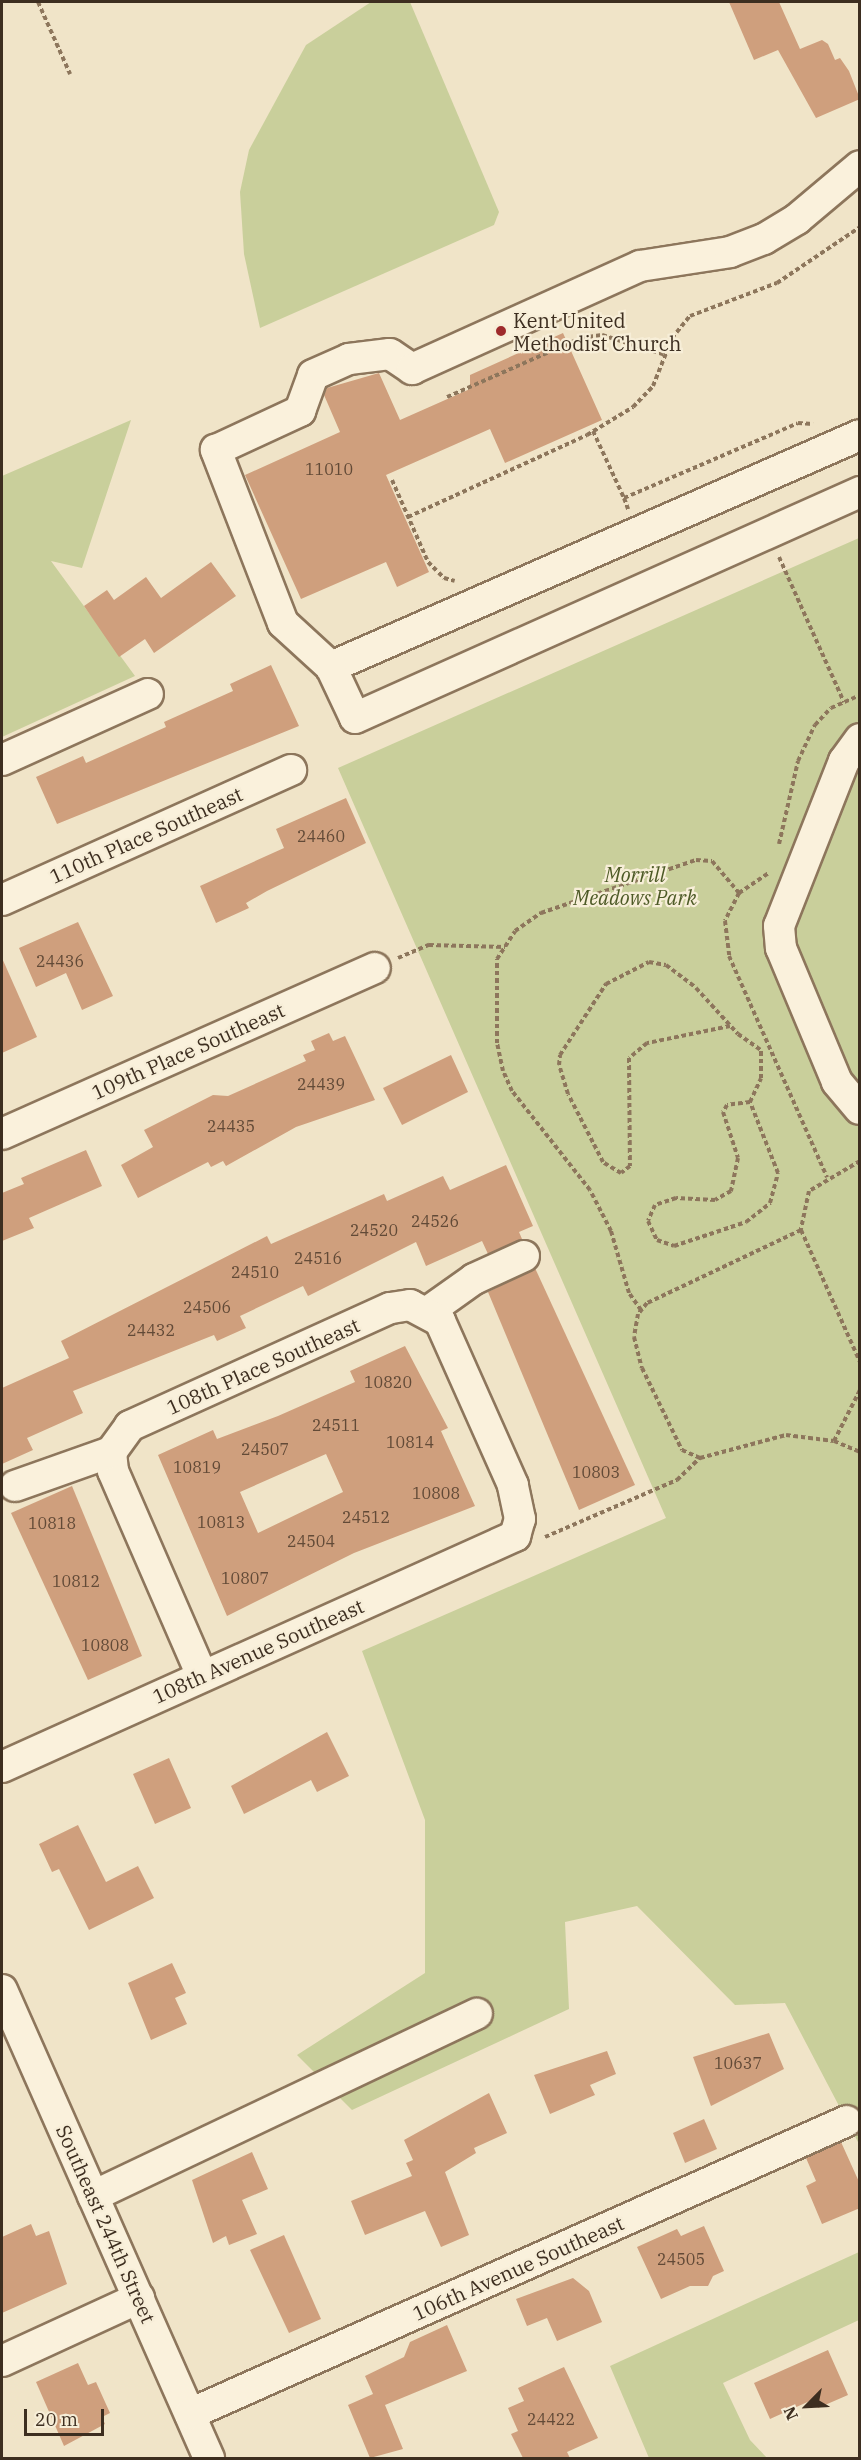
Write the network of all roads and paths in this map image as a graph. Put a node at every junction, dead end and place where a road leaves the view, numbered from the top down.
1 (38, 2) edge
2 (70, 74) dead end
3 (860, 166) edge
4 (860, 226) edge
5 (666, 355) junction
6 (447, 397) dead end
7 (826, 425) dead end
8 (593, 430) junction
9 (860, 435) edge
10 (392, 480) dead end
11 (860, 492) edge
12 (624, 498) junction
13 (408, 516) junction
14 (619, 517) dead end
15 (768, 533) junction
16 (466, 583) dead end
17 (331, 667) junction
18 (148, 694) dead end
19 (860, 694) edge
20 (844, 702) junction
21 (860, 739) edge
22 (2, 760) edge
23 (291, 770) dead end
24 (777, 849) dead end
25 (775, 860) dead end
26 (739, 893) junction
27 (2, 900) edge
28 (505, 947) junction
29 (375, 968) joint
30 (730, 1026) junction
31 (769, 1046) junction
32 (761, 1050) junction
33 (750, 1102) junction
34 (860, 1109) edge
35 (2, 1134) edge
36 (860, 1161) edge
37 (826, 1177) junction
38 (801, 1230) junction
39 (524, 1256) dead end
40 (641, 1310) junction
41 (429, 1311) junction
42 (860, 1362) edge
43 (860, 1390) edge
44 (834, 1441) junction
45 (111, 1452) junction
46 (860, 1452) edge
47 (700, 1458) junction
48 (15, 1486) dead end
49 (515, 1536) junction
50 (202, 1676) junction
51 (2, 1767) edge
52 (2, 1989) edge
53 (477, 2014) dead end
54 (847, 2121) dead end
55 (93, 2196) junction
56 (139, 2298) junction
57 (2, 2361) edge
58 (190, 2414) junction
59 (209, 2458) edge

1 - 2 path
3 - 17 street
4 - 5 path
5 - 6 path
5 - 8 path
7 - 12 path
8 - 12 path
8 - 13 path
9 - 17 street
10 - 13 path
11 - 15 street
12 - 14 path
13 - 16 path
15 - 17 street
15 - 20 path
18 - 22 street
19 - 20 path
20 - 24 path
21 - 34 street
23 - 27 street, 110th Place Southeast
25 - 26 path
26 - 28 path
26 - 31 path
28 - 29 path
28 - 40 path
29 - 35 street, 109th Place Southeast
30 - 30 path
30 - 32 path
31 - 32 path
31 - 37 path
32 - 33 path
33 - 33 path
36 - 37 path
37 - 38 path
38 - 40 path
38 - 42 path
39 - 41 street
40 - 47 path
41 - 45 street, 108th Place Southeast
41 - 49 street
43 - 44 path
44 - 46 path
44 - 47 path
45 - 48 street
45 - 50 street
47 - 49 path
49 - 50 street, 108th Avenue Southeast
50 - 51 street, 108th Avenue Southeast
52 - 55 street, Southeast 244th Street
53 - 55 street
54 - 58 street, 106th Avenue Southeast
55 - 56 street, Southeast 244th Street
56 - 57 street
56 - 58 street, Southeast 244th Street
58 - 59 street, Southeast 244th Street

